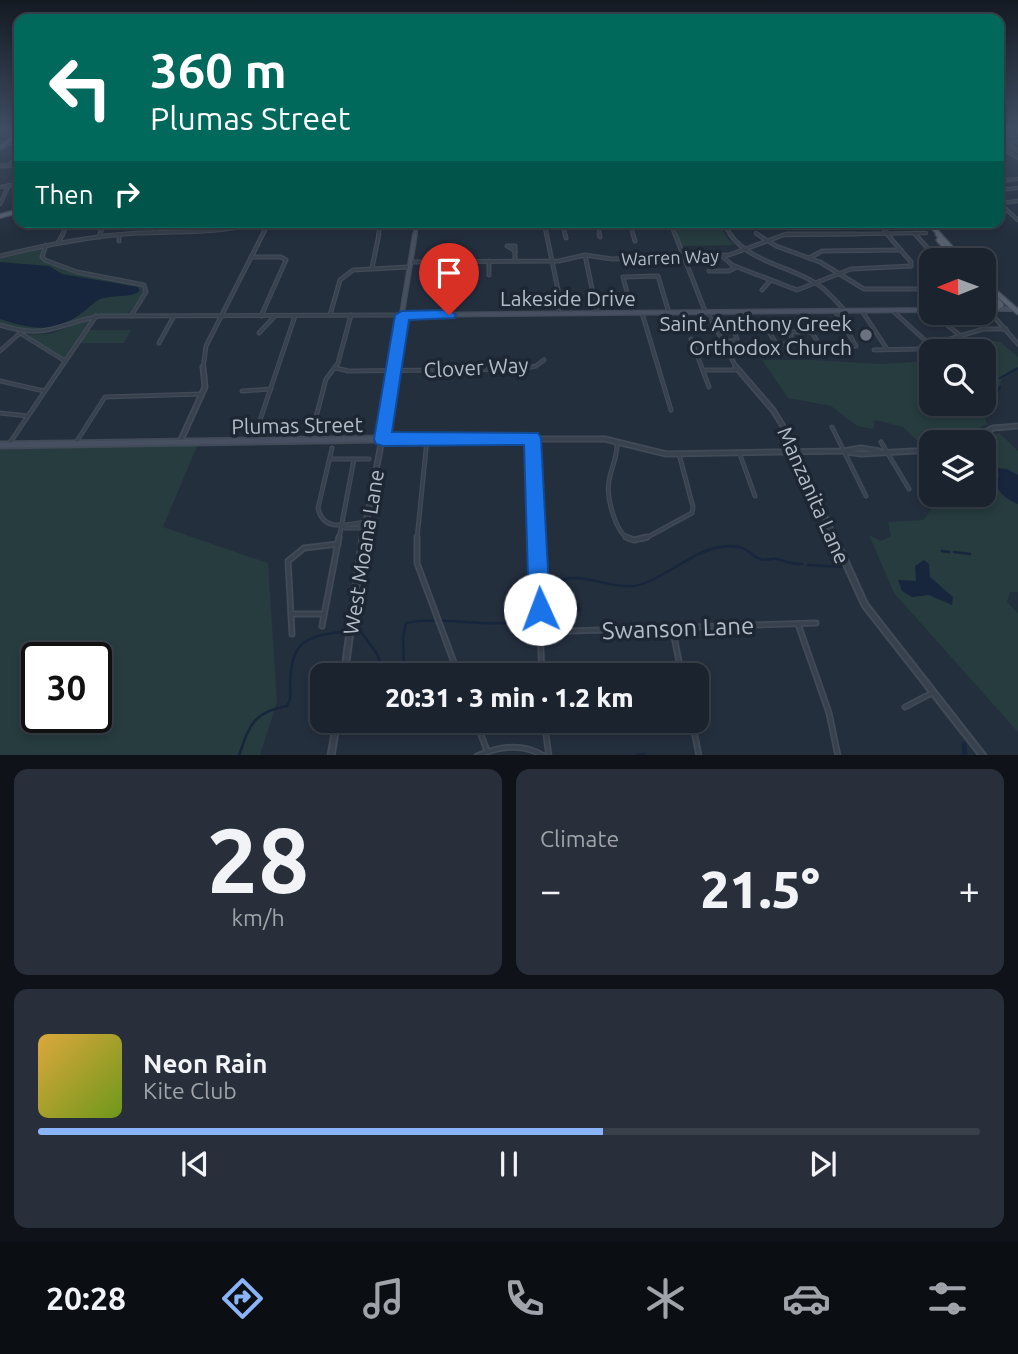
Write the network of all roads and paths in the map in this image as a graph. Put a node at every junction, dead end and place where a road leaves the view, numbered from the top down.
1 (0, 166) edge
2 (9, 166) joint
3 (14, 166) edge
4 (14, 184) edge
5 (9, 185) junction
6 (0, 187) edge
7 (0, 204) edge
8 (1004, 207) edge
9 (1018, 220) edge
10 (66, 228) edge
11 (102, 228) edge
12 (158, 228) edge
13 (239, 228) edge
14 (266, 228) edge
15 (380, 228) edge
16 (416, 228) edge
17 (545, 228) edge
18 (565, 228) edge
19 (598, 228) edge
20 (632, 228) edge
21 (672, 228) edge
22 (725, 228) edge
23 (883, 228) edge
24 (930, 228) edge
25 (932, 228) edge
26 (155, 233) junction
27 (756, 233) dead end
28 (887, 233) junction
29 (915, 233) junction
30 (926, 233) dead end
31 (99, 237) junction
32 (600, 237) dead end
33 (566, 238) dead end
34 (59, 241) junction
35 (635, 241) dead end
36 (767, 241) junction
37 (46, 245) junction
38 (928, 248) edge
39 (948, 248) edge
40 (951, 248) edge
41 (746, 250) junction
42 (901, 250) junction
43 (514, 251) dead end
44 (463, 252) dead end
45 (585, 255) junction
46 (721, 255) junction
47 (0, 256) edge
48 (683, 256) junction
49 (251, 257) junction
50 (809, 258) junction
51 (463, 261) junction
52 (489, 261) junction
53 (515, 261) junction
54 (552, 261) junction
55 (410, 265) junction
56 (736, 267) junction
57 (911, 267) junction
58 (372, 268) junction
59 (916, 268) dead end
60 (709, 271) dead end
61 (839, 274) junction
62 (489, 275) dead end
63 (770, 281) junction
64 (818, 283) junction
65 (919, 289) edge
66 (762, 290) dead end
67 (996, 295) edge
68 (996, 298) edge
69 (996, 309) edge
70 (835, 311) junction
71 (845, 311) junction
72 (862, 311) junction
73 (893, 311) junction
74 (919, 311) edge
75 (1016, 311) edge
76 (800, 312) junction
77 (633, 313) junction
78 (642, 313) junction
79 (669, 313) junction
80 (708, 313) junction
81 (721, 313) junction
82 (559, 314) junction
83 (597, 314) junction
84 (330, 315) junction
85 (351, 315) junction
86 (402, 315) junction
87 (96, 316) junction
88 (131, 316) junction
89 (174, 316) junction
90 (221, 316) junction
91 (261, 316) junction
92 (275, 316) junction
93 (295, 316) junction
94 (712, 318) junction
95 (996, 319) edge
96 (0, 325) edge
97 (949, 326) edge
98 (1006, 329) junction
99 (811, 332) junction
100 (20, 333) junction
101 (259, 333) dead end
102 (961, 336) junction
103 (691, 339) dead end
104 (924, 339) edge
105 (949, 339) edge
106 (722, 342) junction
107 (159, 343) dead end
108 (1018, 344) edge
109 (919, 348) edge
110 (874, 350) dead end
111 (888, 350) junction
112 (0, 351) edge
113 (544, 360) dead end
114 (66, 361) junction
115 (336, 368) junction
116 (703, 370) junction
117 (737, 370) junction
118 (394, 371) junction
119 (0, 381) edge
120 (709, 387) dead end
121 (271, 389) junction
122 (46, 391) junction
123 (242, 391) dead end
124 (202, 394) junction
125 (671, 410) dead end
126 (0, 413) edge
127 (29, 416) junction
128 (1018, 426) edge
129 (832, 427) dead end
130 (989, 430) edge
131 (532, 438) junction
132 (383, 439) junction
133 (428, 439) junction
134 (309, 440) junction
135 (617, 440) junction
136 (253, 441) junction
137 (180, 442) junction
138 (881, 442) dead end
139 (75, 443) junction
140 (9, 444) junction
141 (0, 445) edge
142 (332, 448) dead end
143 (919, 450) edge
144 (844, 451) junction
145 (888, 451) junction
146 (739, 452) junction
147 (796, 452) junction
148 (679, 454) junction
149 (329, 458) junction
150 (369, 458) dead end
151 (354, 459) junction
152 (909, 489) dead end
153 (755, 496) dead end
154 (866, 496) dead end
155 (341, 525) junction
156 (365, 525) junction
157 (338, 544) junction
158 (291, 614) junction
159 (324, 614) junction
160 (816, 623) dead end
161 (798, 624) junction
162 (322, 625) dead end
163 (672, 627) junction
164 (540, 632) junction
165 (292, 634) dead end
166 (346, 663) edge
167 (454, 663) edge
168 (541, 663) edge
169 (679, 663) edge
170 (932, 693) junction
171 (905, 707) dead end
172 (335, 733) edge
173 (480, 733) edge
174 (546, 733) edge
175 (694, 733) edge
176 (487, 751) junction
177 (331, 755) edge
178 (477, 755) edge
179 (544, 755) edge
180 (549, 755) edge
181 (699, 755) edge
182 (838, 755) edge
183 (983, 755) edge

1 - 2 street
2 - 3 street
4 - 5 street
5 - 6 street
5 - 7 street
8 - 9 street
10 - 34 street
11 - 31 street
12 - 26 street
13 - 26 street
14 - 49 street
15 - 58 street
16 - 55 main road, West Moana Lane
17 - 54 street
18 - 33 street
19 - 32 street
20 - 35 street
21 - 48 street, Manzanita Lane
22 - 41 street
23 - 28 street
24 - 39 main road
25 - 40 main road
26 - 31 street
27 - 36 street
28 - 29 street, Warren Way
28 - 36 street, Warren Way
28 - 42 street
29 - 30 street, Warren Way
29 - 38 street
31 - 34 street
34 - 37 street
36 - 41 street, Warren Way
36 - 50 street
37 - 47 street
37 - 88 street
41 - 46 street, Warren Way
41 - 64 street
42 - 50 street
42 - 57 street
43 - 53 street
44 - 51 street
45 - 48 street, Warren Way
45 - 54 street, Warren Way
45 - 83 street
46 - 48 street, Warren Way
46 - 56 street
48 - 80 street, Manzanita Lane
49 - 90 street
49 - 91 street
50 - 61 street
51 - 52 street, Warren Way
51 - 55 street, Warren Way
52 - 53 street, Warren Way
52 - 62 street
53 - 54 street, Warren Way
54 - 82 street
55 - 58 street, Warren Way
55 - 86 main road, West Moana Lane
56 - 60 street
56 - 63 street
57 - 59 street
57 - 61 street
58 - 84 street, Warren Way
61 - 64 street
61 - 65 street
63 - 64 street
63 - 66 street
64 - 71 street
67 - 75 main road
68 - 75 main road
69 - 75 main road
70 - 71 main road, Lakeside Drive
70 - 76 main road, Lakeside Drive
70 - 99 street
71 - 72 main road, Lakeside Drive
72 - 73 main road, Lakeside Drive
72 - 111 street
73 - 74 main road, Lakeside Drive
73 - 104 street
76 - 81 main road, Lakeside Drive
76 - 99 street
77 - 78 main road, Lakeside Drive
77 - 79 street
77 - 83 main road, Lakeside Drive
78 - 79 main road, Lakeside Drive
78 - 125 street
79 - 80 main road, Lakeside Drive
80 - 81 main road, Lakeside Drive
80 - 94 street, Manzanita Lane
81 - 94 main road
82 - 83 main road, Lakeside Drive
82 - 86 main road, Lakeside Drive
84 - 85 street, Lakeside Drive
84 - 93 street, Lakeside Drive
85 - 86 street, Lakeside Drive
85 - 115 street
86 - 118 main road, West Moana Lane
87 - 88 street, Lakeside Drive
87 - 100 street, Lakeside Drive
87 - 114 street
88 - 89 street, Lakeside Drive
89 - 90 street, Lakeside Drive
89 - 107 street
90 - 91 street, Lakeside Drive
90 - 124 street
91 - 92 street, Lakeside Drive
92 - 93 street, Lakeside Drive
92 - 101 street
93 - 121 street
94 - 106 street, Manzanita Lane
95 - 98 street
96 - 100 street, Lakeside Drive
97 - 102 street
98 - 102 street
98 - 108 street
99 - 106 street
100 - 112 street
100 - 114 street
102 - 105 street
103 - 116 street
106 - 117 street, Manzanita Lane
109 - 111 street
110 - 111 street
113 - 118 street, Clover Way
114 - 122 street
115 - 118 street, Clover Way
115 - 134 street
116 - 117 street
116 - 120 street
117 - 147 street, Manzanita Lane
118 - 132 main road, West Moana Lane
119 - 122 street
121 - 123 street
121 - 136 street
122 - 127 street
124 - 137 street
124 - 139 street
126 - 127 street
127 - 140 street
128 - 130 street
129 - 144 street
131 - 133 street, Plumas Street
131 - 135 street, Plumas Street
131 - 164 street
132 - 133 street, Plumas Street
132 - 134 main road, Plumas Street
132 - 156 street, West Moana Lane
133 - 167 street
134 - 136 main road, Plumas Street
135 - 148 street, Plumas Street
135 - 148 street
136 - 137 main road, Plumas Street
137 - 139 main road, Plumas Street
138 - 145 street
139 - 140 main road, Plumas Street
140 - 141 main road, Plumas Street
142 - 149 street
143 - 145 street, Plumas Street
144 - 145 street, Plumas Street
144 - 147 street, Plumas Street
144 - 154 street
145 - 152 street
146 - 147 street, Plumas Street
146 - 148 street, Plumas Street
146 - 153 street
147 - 170 street, Manzanita Lane
149 - 151 street
149 - 155 street
150 - 151 street
151 - 155 street
155 - 156 street
155 - 157 street
156 - 166 street, West Moana Lane
157 - 158 street
157 - 159 street
158 - 159 street
158 - 165 street
159 - 162 street
160 - 161 street, Swanson Lane
161 - 163 street, Swanson Lane
161 - 182 street
163 - 164 street, Swanson Lane
163 - 169 street
164 - 168 street
170 - 171 street
170 - 183 street, Manzanita Lane
172 - 177 street
173 - 176 street
174 - 180 street
175 - 181 street
176 - 178 street
176 - 179 street

